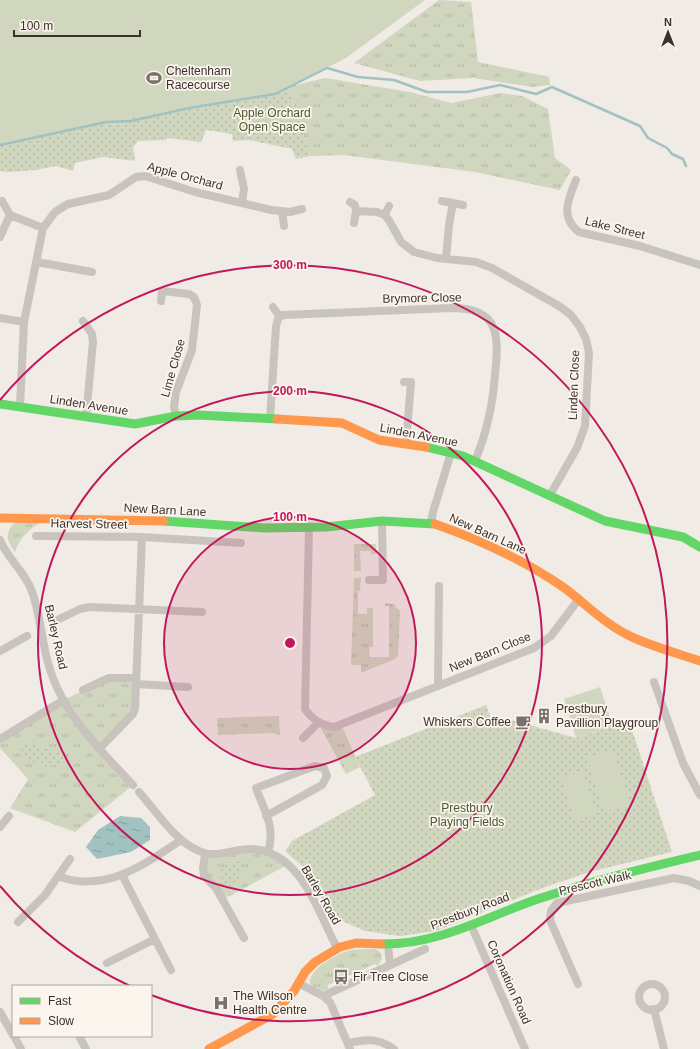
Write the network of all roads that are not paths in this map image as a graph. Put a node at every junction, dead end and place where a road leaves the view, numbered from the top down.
1 (240, 170) dead end
2 (576, 180) dead end
3 (2, 201) dead end
4 (442, 201) dead end
5 (350, 202) dead end
6 (242, 203) junction
7 (453, 203) junction
8 (463, 205) dead end
9 (389, 206) dead end
10 (302, 209) dead end
11 (282, 211) junction
12 (356, 211) junction
13 (10, 215) junction
14 (385, 215) junction
15 (354, 223) dead end
16 (284, 226) dead end
17 (43, 228) junction
18 (0, 237) edge
19 (446, 259) junction
20 (38, 262) junction
21 (700, 265) edge
22 (92, 272) dead end
23 (161, 301) dead end
24 (273, 307) dead end
25 (280, 317) junction
26 (0, 318) edge
27 (83, 321) dead end
28 (24, 322) junction
29 (411, 382) dead end
30 (0, 404) edge
31 (20, 406) junction
32 (176, 416) junction
33 (86, 417) junction
34 (270, 419) junction
35 (406, 443) junction
36 (451, 453) junction
37 (475, 461) junction
38 (550, 495) junction
39 (0, 518) edge
40 (382, 521) junction
41 (432, 523) junction
42 (309, 528) junction
43 (36, 536) dead end
44 (142, 537) junction
45 (0, 540) edge
46 (241, 543) dead end
47 (700, 547) edge
48 (369, 580) dead end
49 (439, 586) dead end
50 (578, 600) junction
51 (140, 609) junction
52 (202, 612) dead end
53 (55, 621) dead end
54 (27, 636) dead end
55 (0, 651) edge
56 (700, 661) edge
57 (136, 681) junction
58 (654, 682) dead end
59 (438, 686) junction
60 (188, 687) dead end
61 (83, 690) dead end
62 (64, 700) junction
63 (318, 723) junction
64 (1, 737) edge
65 (303, 738) dead end
66 (99, 749) junction
67 (133, 786) dead end
68 (139, 792) dead end
69 (700, 794) edge
70 (9, 816) dead end
71 (266, 816) junction
72 (0, 827) edge
73 (181, 840) junction
74 (268, 852) junction
75 (205, 854) junction
76 (699, 858) edge
77 (70, 859) dead end
78 (122, 875) junction
79 (58, 876) junction
80 (700, 886) edge
81 (18, 922) dead end
82 (471, 925) junction
83 (244, 938) dead end
84 (155, 939) junction
85 (388, 944) junction
86 (337, 948) junction
87 (425, 949) dead end
88 (107, 963) dead end
89 (390, 965) junction
90 (171, 970) dead end
91 (298, 983) junction
92 (578, 984) dead end
93 (323, 996) junction
94 (654, 1009) dead end
95 (0, 1012) edge
96 (12, 1034) edge
97 (14, 1037) edge
98 (80, 1037) edge
99 (349, 1046) edge
100 (21, 1049) edge
101 (86, 1049) edge
102 (210, 1049) edge
103 (394, 1049) edge
104 (525, 1049) edge
105 (664, 1049) edge

1 - 6 street, Apple Orchard
2 - 21 street, Lake Street
3 - 13 street
4 - 7 street
5 - 12 street
6 - 11 street, Apple Orchard
6 - 17 street, Apple Orchard
7 - 8 street
7 - 19 street
9 - 14 street
10 - 11 street, Apple Orchard
11 - 16 street
12 - 14 street
12 - 15 street
13 - 17 street
13 - 18 street
14 - 19 street, Linden Close
17 - 20 street
19 - 38 street, Linden Close
20 - 22 street
20 - 28 street
23 - 32 street, Lime Close
24 - 25 street
25 - 34 street
25 - 37 street, Brymore Close
26 - 28 street
27 - 33 street
28 - 31 street
29 - 35 street
30 - 31 main road, Linden Avenue
31 - 33 main road, Linden Avenue
32 - 33 main road, Linden Avenue
32 - 34 main road, Linden Avenue
34 - 35 main road, Linden Avenue
35 - 36 main road, Linden Avenue
36 - 37 main road, Linden Avenue
36 - 41 street
37 - 38 main road, Linden Avenue
38 - 47 main road, Linden Avenue
39 - 42 main road, New Barn Lane
40 - 41 main road, New Barn Lane
40 - 42 main road, New Barn Lane
40 - 48 street
41 - 50 main road, New Barn Lane
42 - 63 street
43 - 44 street, Harvest Street
44 - 46 street, Harvest Street
44 - 51 street, Harvest Street
45 - 62 street, Barley Road
49 - 59 street, New Barn Close
50 - 56 main road, New Barn Lane
50 - 59 street, New Barn Close
51 - 52 street
51 - 53 street
51 - 57 street, Harvest Street
54 - 55 street
57 - 60 street
57 - 61 street
57 - 66 street, Harvest Street
58 - 69 street
59 - 63 street, New Barn Close
62 - 64 street
62 - 66 street, Barley Road
63 - 65 street
66 - 67 street
68 - 73 street
70 - 72 street
71 - 71 street
71 - 74 street
73 - 75 street
73 - 78 street
74 - 75 street, Barley Road
74 - 86 street, Barley Road
75 - 83 street
76 - 82 main road, Prestbury Road
77 - 79 street
78 - 79 street
78 - 84 street
79 - 81 street
80 - 92 street, Prescott Walk
82 - 85 main road, Prestbury Road
82 - 104 street, Coronation Road
84 - 88 street
84 - 90 street
85 - 86 main road, Prestbury Road
85 - 89 street
86 - 91 main road, Prestbury Road
87 - 89 street
89 - 93 street
91 - 93 street
91 - 102 main road, Prestbury Road
93 - 99 street
94 - 105 street
95 - 96 street
97 - 100 street
98 - 101 street
99 - 103 street

